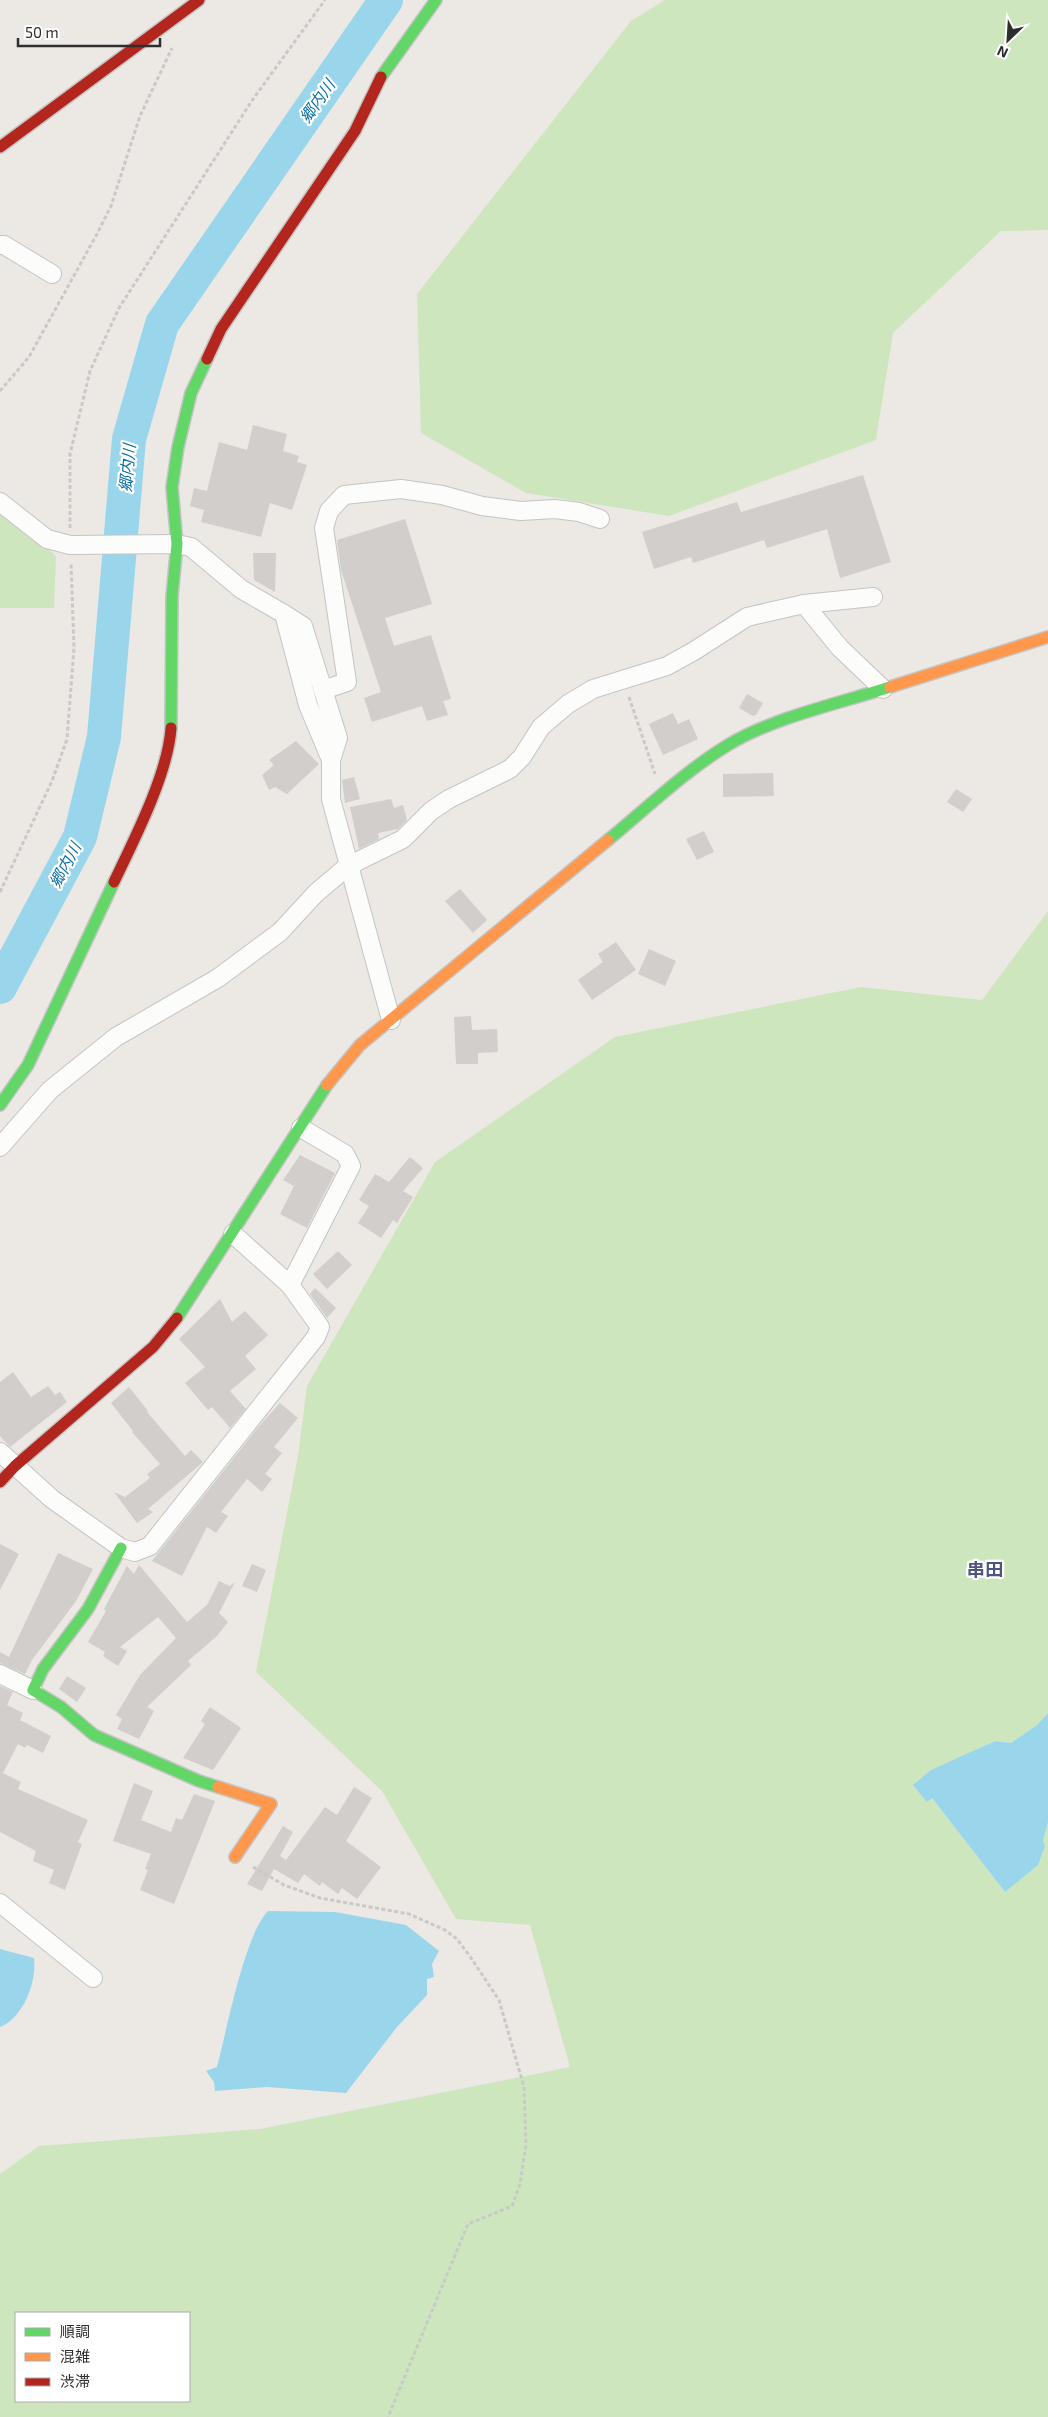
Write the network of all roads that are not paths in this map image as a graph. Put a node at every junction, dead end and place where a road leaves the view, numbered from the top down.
1 (199, 0) edge
2 (436, 0) edge
3 (0, 147) edge
4 (0, 245) edge
5 (52, 274) dead end
6 (0, 502) edge
7 (600, 520) dead end
8 (173, 544) junction
9 (873, 597) dead end
10 (804, 604) junction
11 (284, 614) junction
12 (1048, 637) edge
13 (883, 689) junction
14 (323, 690) junction
15 (331, 760) junction
16 (348, 866) junction
17 (391, 1020) junction
18 (0, 1106) edge
19 (301, 1128) junction
20 (0, 1147) edge
21 (233, 1234) junction
22 (290, 1285) junction
23 (0, 1452) edge
24 (15, 1466) junction
25 (0, 1482) edge
26 (121, 1548) junction
27 (0, 1674) edge
28 (33, 1690) junction
29 (235, 1857) road end
30 (0, 1903) edge
31 (93, 1978) dead end

1 - 3 street
2 - 8 street
4 - 5 street
6 - 8 street
7 - 14 street
8 - 11 street
8 - 18 street
9 - 10 street
10 - 13 street
10 - 16 street
11 - 14 street
11 - 15 street
12 - 13 street
13 - 17 street
14 - 15 street
15 - 16 street
16 - 17 street
16 - 20 street
17 - 19 street
19 - 21 street
19 - 22 street
21 - 22 street
21 - 24 street
22 - 26 street
23 - 24 street
24 - 25 street
24 - 26 street
26 - 28 street
27 - 28 street
28 - 29 street
30 - 31 street

